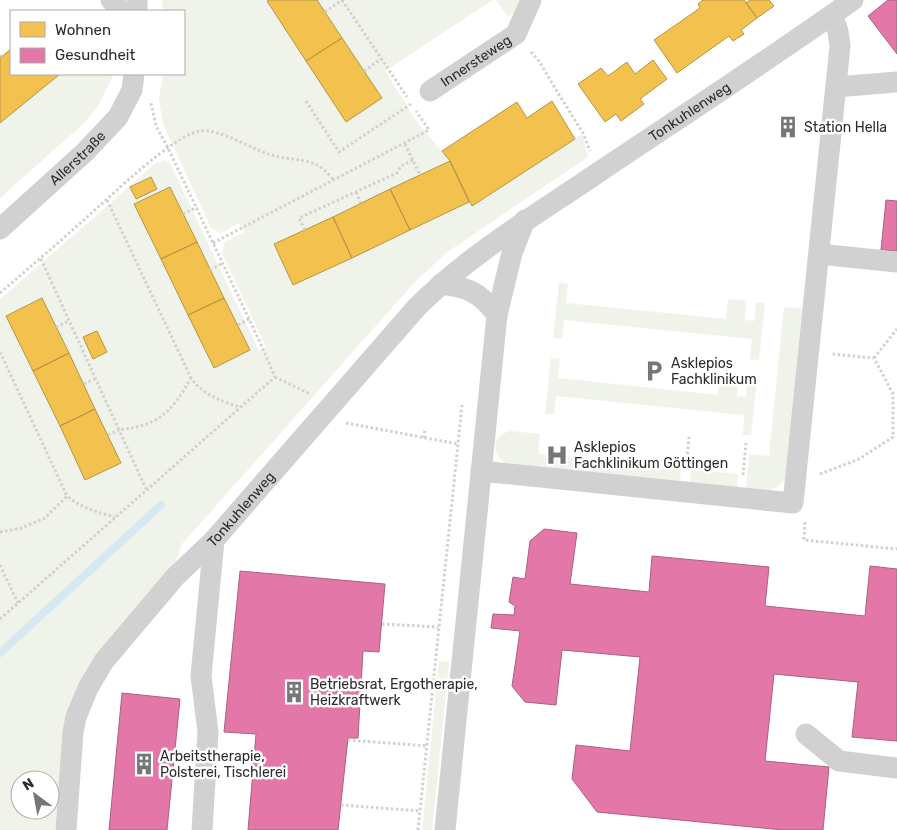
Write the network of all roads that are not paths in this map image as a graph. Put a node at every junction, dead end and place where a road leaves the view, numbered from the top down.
1 (112, 0) edge
2 (531, 0) edge
3 (854, 0) edge
4 (120, 10) edge
5 (832, 15) junction
6 (133, 82) edge
7 (897, 82) edge
8 (836, 88) junction
9 (430, 91) dead end
10 (526, 220) junction
11 (0, 229) edge
12 (819, 254) junction
13 (897, 262) edge
14 (441, 284) junction
15 (497, 315) junction
16 (481, 471) junction
17 (214, 540) junction
18 (806, 734) dead end
19 (897, 768) edge
20 (66, 830) edge
21 (202, 830) edge
22 (445, 830) edge

1 - 4 street
2 - 9 street, Innersteweg
3 - 5 street, Tonkuhlenweg
5 - 8 street
5 - 10 street, Tonkuhlenweg
6 - 11 street, Allerstraße
7 - 8 street
8 - 12 street
10 - 14 street, Tonkuhlenweg
10 - 15 street
12 - 13 street
12 - 16 street
14 - 15 street
14 - 17 street, Tonkuhlenweg
15 - 16 street
16 - 22 street
17 - 20 street
17 - 21 street, Tonkuhlenweg
18 - 19 street

